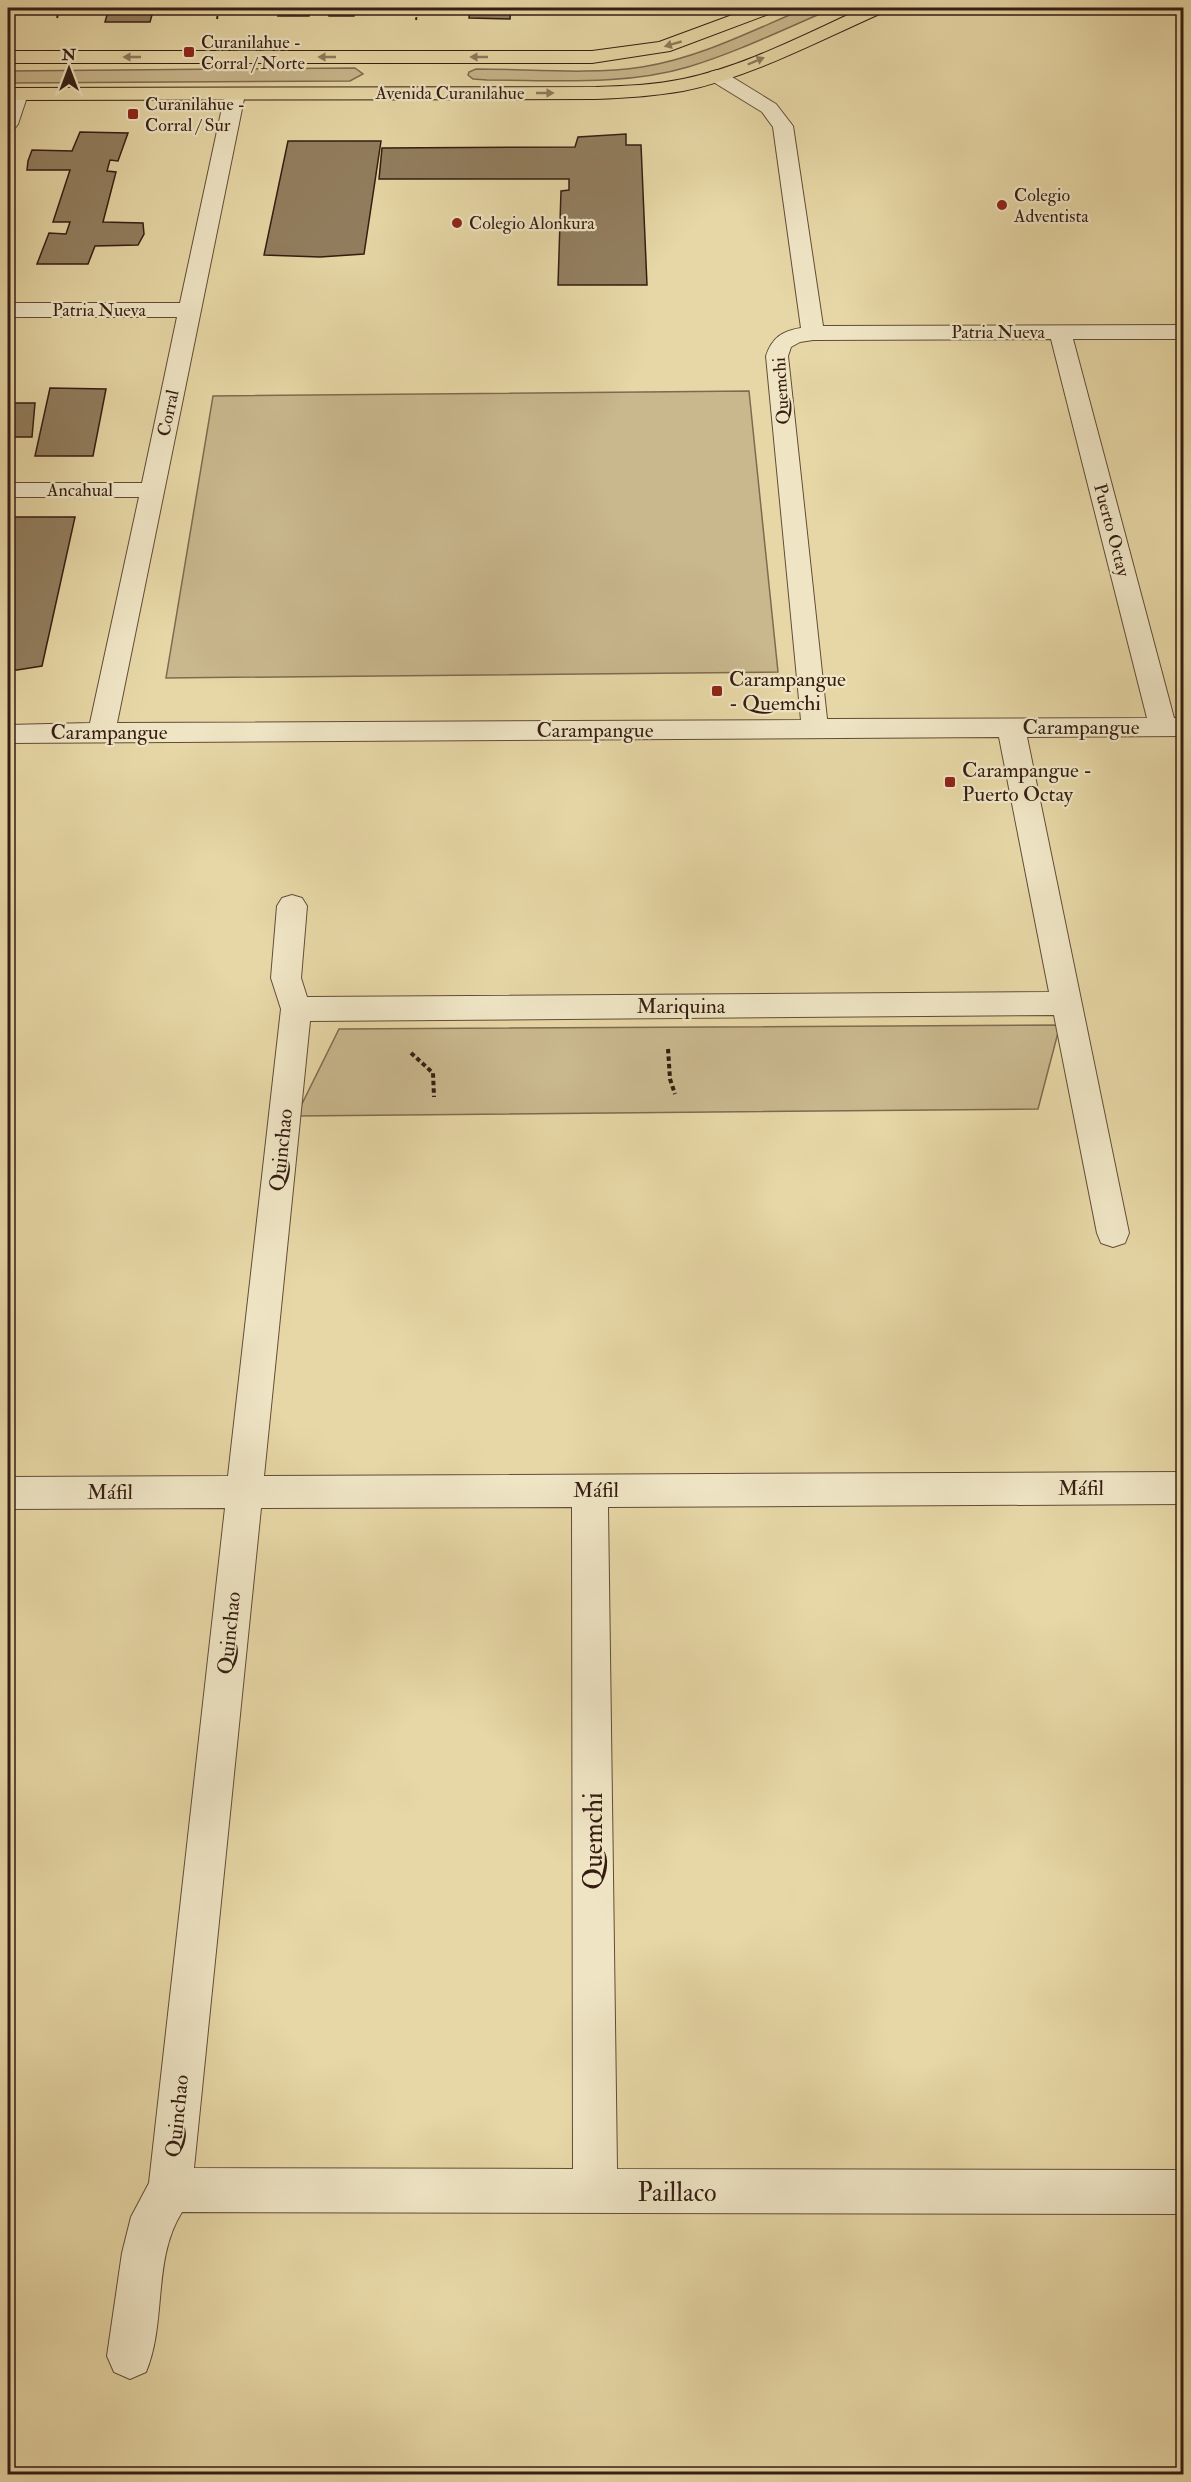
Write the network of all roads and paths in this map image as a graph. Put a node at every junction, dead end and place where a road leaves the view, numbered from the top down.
1 (767, 8) edge
2 (877, 8) edge
3 (8, 57) edge
4 (385, 57) junction
5 (717, 76) junction
6 (381, 93) junction
7 (13, 94) edge
8 (235, 94) junction
9 (8, 124) edge
10 (8, 310) edge
11 (190, 310) junction
12 (1060, 332) junction
13 (1184, 332) edge
14 (813, 333) junction
15 (8, 490) edge
16 (152, 490) junction
17 (1011, 727) junction
18 (1173, 727) edge
19 (815, 729) junction
20 (102, 732) junction
21 (8, 734) edge
22 (292, 906) dead end
23 (1066, 1003) junction
24 (296, 1009) junction
25 (1113, 1233) dead end
26 (1184, 1488) edge
27 (590, 1491) junction
28 (244, 1492) junction
29 (8, 1493) edge
30 (170, 2190) junction
31 (595, 2192) junction
32 (1184, 2192) edge
33 (130, 2356) dead end

1 -> 4 main road, Avenida Curanilahue
5 -> 2 main road, Avenida Curanilahue
4 -> 3 main road, Avenida Curanilahue
4 - 6 main road
6 -> 5 main road, Avenida Curanilahue
5 - 14 street
6 - 8 main road, Avenida Curanilahue
7 - 8 main road, Avenida Curanilahue
7 - 9 street
8 - 11 street, Corral
10 - 11 street, Patria Nueva
11 - 16 street, Corral
12 - 13 street, Patria Nueva
12 - 14 street, Patria Nueva
12 - 18 street, Puerto Octay
14 - 19 street, Quemchi
15 - 16 street, Ancahual
16 - 20 street, Corral
17 - 18 street, Carampangue
17 - 19 street, Carampangue
17 - 23 street
19 - 20 street, Carampangue
20 - 21 street, Carampangue
22 - 24 street, Quinchao
23 - 24 street, Mariquina
23 - 25 street
24 - 28 street, Quinchao
26 - 27 street, Máfil
27 - 28 street, Máfil
27 - 31 street, Quemchi
28 - 29 street, Máfil
28 - 30 street, Quinchao
30 - 31 street, Paillaco
30 - 33 street, Quinchao
31 - 32 street, Paillaco

